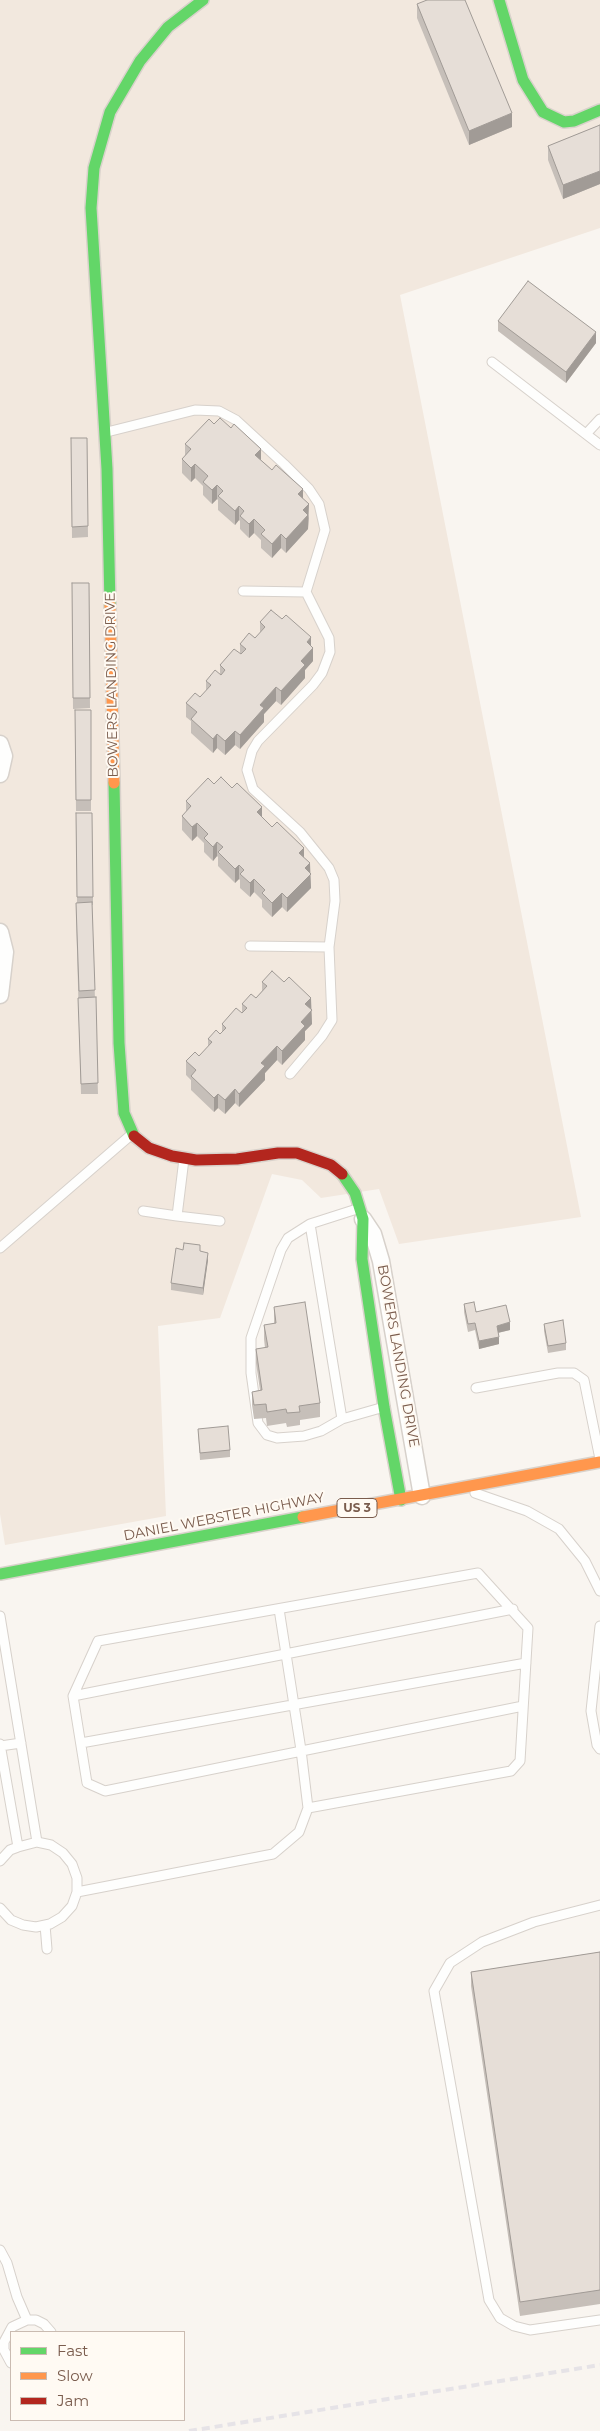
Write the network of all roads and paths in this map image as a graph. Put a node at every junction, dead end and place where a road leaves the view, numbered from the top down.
1 (203, 0) edge
2 (499, 0) edge
3 (600, 110) edge
4 (492, 362) dead end
5 (600, 418) edge
6 (104, 433) junction
7 (587, 433) junction
8 (600, 445) edge
9 (243, 591) dead end
10 (306, 592) junction
11 (0, 744) edge
12 (0, 774) edge
13 (0, 932) edge
14 (250, 946) dead end
15 (329, 947) junction
16 (0, 995) edge
17 (290, 1074) dead end
18 (132, 1134) junction
19 (184, 1158) junction
20 (143, 1211) dead end
21 (361, 1213) junction
22 (177, 1216) junction
23 (220, 1222) dead end
24 (310, 1224) junction
25 (0, 1248) edge
26 (476, 1388) dead end
27 (384, 1407) junction
28 (342, 1420) junction
29 (600, 1461) edge
30 (463, 1488) junction
31 (422, 1496) junction
32 (401, 1500) junction
33 (0, 1574) edge
34 (600, 1592) edge
35 (279, 1609) junction
36 (513, 1609) junction
37 (0, 1616) edge
38 (600, 1626) edge
39 (599, 1647) edge
40 (286, 1654) junction
41 (526, 1663) junction
42 (73, 1696) junction
43 (293, 1705) junction
44 (523, 1706) junction
45 (21, 1743) junction
46 (81, 1743) junction
47 (0, 1746) edge
48 (600, 1749) edge
49 (301, 1750) junction
50 (308, 1808) junction
51 (37, 1842) junction
52 (18, 1846) junction
53 (0, 1861) edge
54 (76, 1892) junction
55 (600, 1905) edge
56 (0, 1908) edge
57 (45, 1926) junction
58 (47, 1949) dead end
59 (0, 2250) edge
60 (27, 2320) junction
61 (600, 2320) edge
62 (50, 2331) edge
63 (3, 2354) edge

1 - 6 street, BOWERS LANDING DRIVE
2 - 3 street
4 - 7 lane
5 - 7 lane
6 - 10 lane
6 - 18 street, BOWERS LANDING DRIVE
7 - 8 lane
9 - 10 lane
10 - 15 lane
11 - 12 street
13 - 16 street
14 - 15 lane
15 - 17 lane
18 - 19 street, BOWERS LANDING DRIVE
18 - 25 lane
19 - 21 street, BOWERS LANDING DRIVE
19 - 22 lane
20 - 22 lane
21 - 24 lane
21 - 27 street, BOWERS LANDING DRIVE
21 - 31 street, BOWERS LANDING DRIVE
22 - 23 lane
24 - 28 lane
24 - 28 lane
26 - 29 lane
27 - 28 lane
27 - 32 street, BOWERS LANDING DRIVE
29 - 30 street, DANIEL WEBSTER HIGHWAY / US 3
30 - 31 street, DANIEL WEBSTER HIGHWAY / US 3
30 - 34 lane
31 - 32 street, DANIEL WEBSTER HIGHWAY / US 3
32 - 33 street, DANIEL WEBSTER HIGHWAY / US 3
35 - 36 lane
35 - 40 lane
35 - 42 lane
36 - 40 lane
36 - 41 lane
37 - 45 lane
38 - 39 lane
39 - 48 lane
40 - 42 lane
40 - 43 lane
41 - 43 lane
41 - 44 lane
42 - 46 lane
43 - 46 lane
43 - 49 lane
44 - 49 lane
44 - 50 lane
45 - 47 lane
45 - 51 lane
46 - 49 lane
47 - 52 lane
49 - 50 lane
50 - 54 lane
51 - 52 lane
51 - 54 lane
52 - 53 lane
54 - 57 lane
55 - 61 lane
56 - 57 lane
57 - 58 lane
59 - 60 lane
60 - 62 lane
60 - 63 lane

